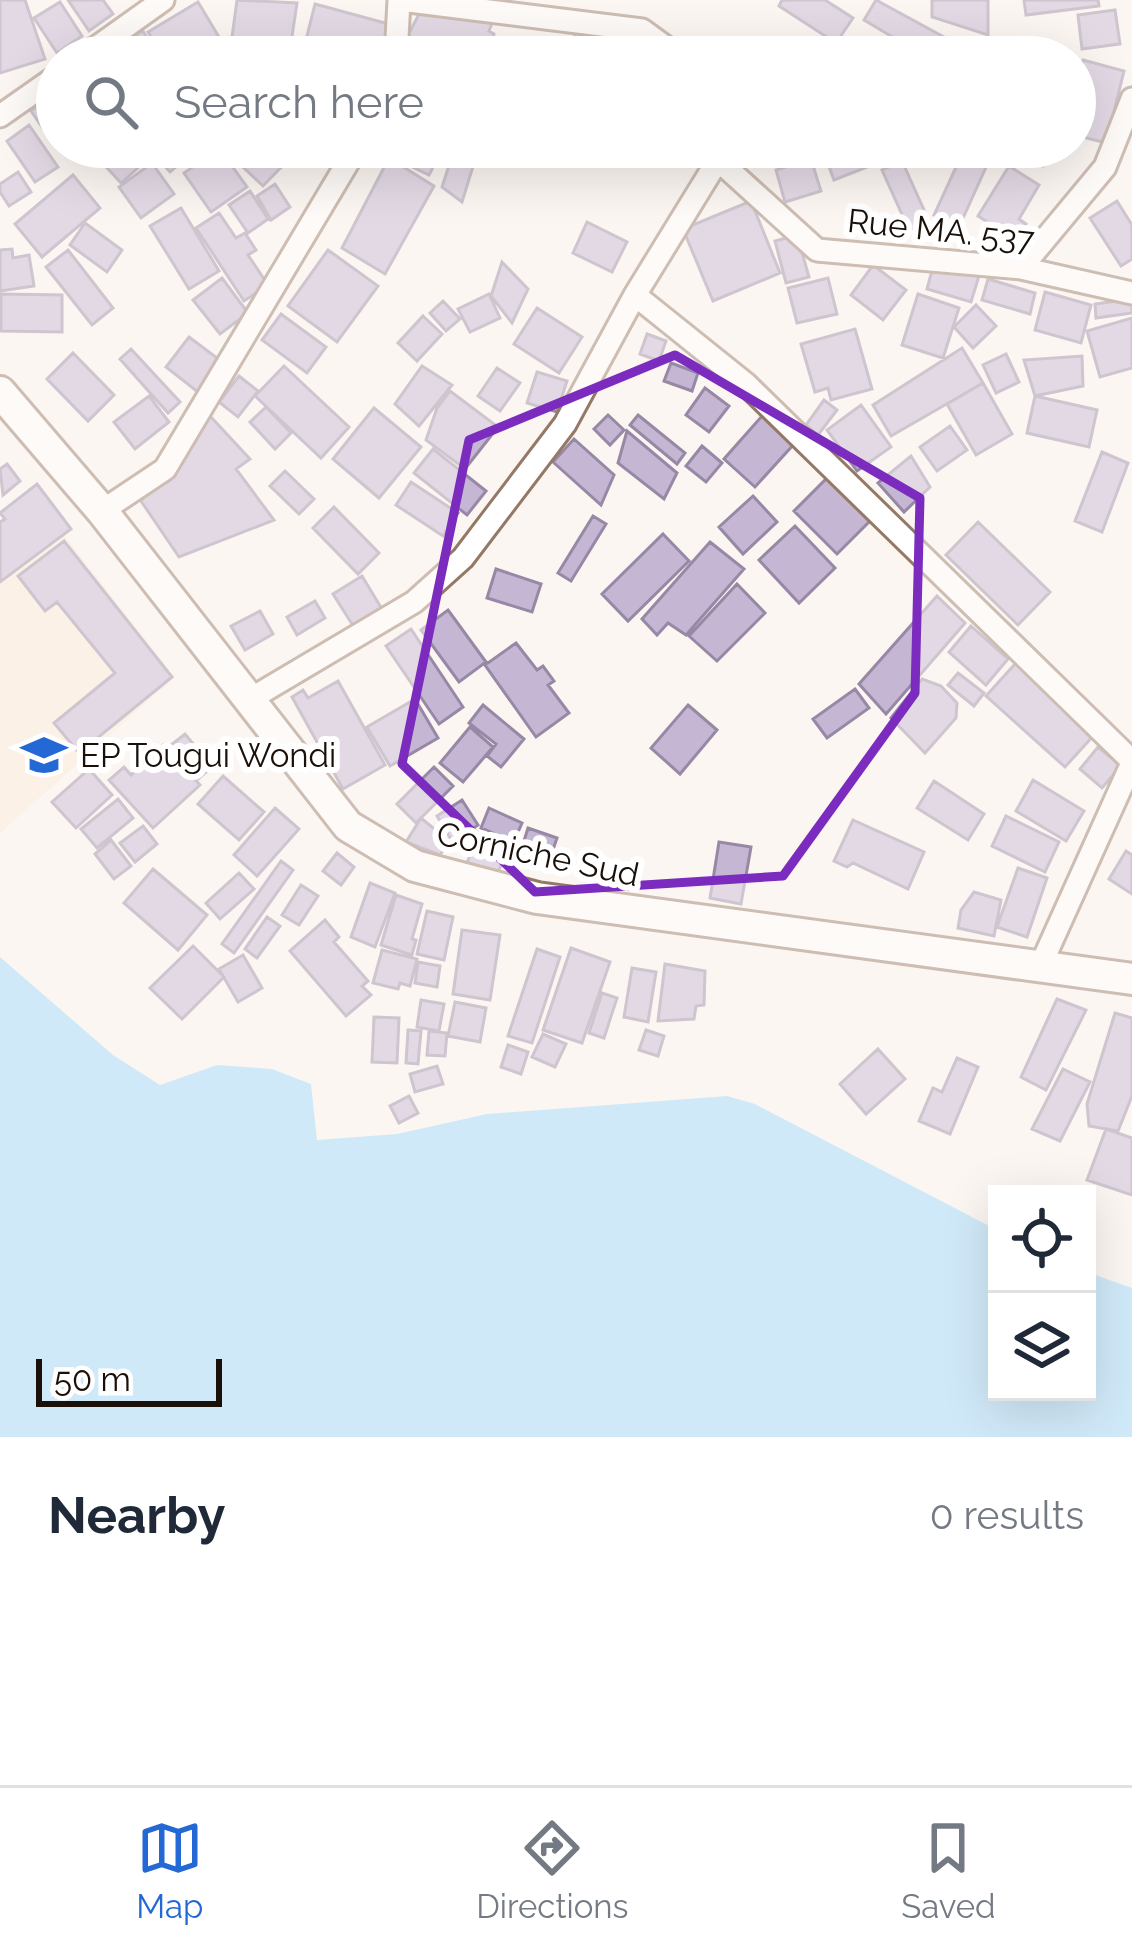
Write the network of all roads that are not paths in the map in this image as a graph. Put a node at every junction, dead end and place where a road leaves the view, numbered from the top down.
1 (163, 0) edge
2 (400, 0) edge
3 (112, 36) edge
4 (397, 36) edge
5 (650, 36) edge
6 (36, 91) edge
7 (1132, 99) edge
8 (0, 116) edge
9 (344, 168) edge
10 (707, 168) edge
11 (732, 168) edge
12 (1021, 268) junction
13 (1132, 292) edge
14 (635, 295) junction
15 (0, 392) edge
16 (102, 511) junction
17 (247, 701) junction
18 (1132, 762) edge
19 (1039, 969) junction
20 (1132, 979) edge

1 - 3 street
2 - 4 street
2 - 5 street
6 - 8 street
7 - 12 street
9 - 16 street
10 - 14 street
11 - 12 street, Rue MA. 537
12 - 13 street, Rue MA. 537
14 - 17 street
14 - 18 street
15 - 16 main road, Corniche Sud
16 - 17 main road, Corniche Sud
17 - 19 main road, Corniche Sud
18 - 19 street
19 - 20 main road, Corniche Sud

